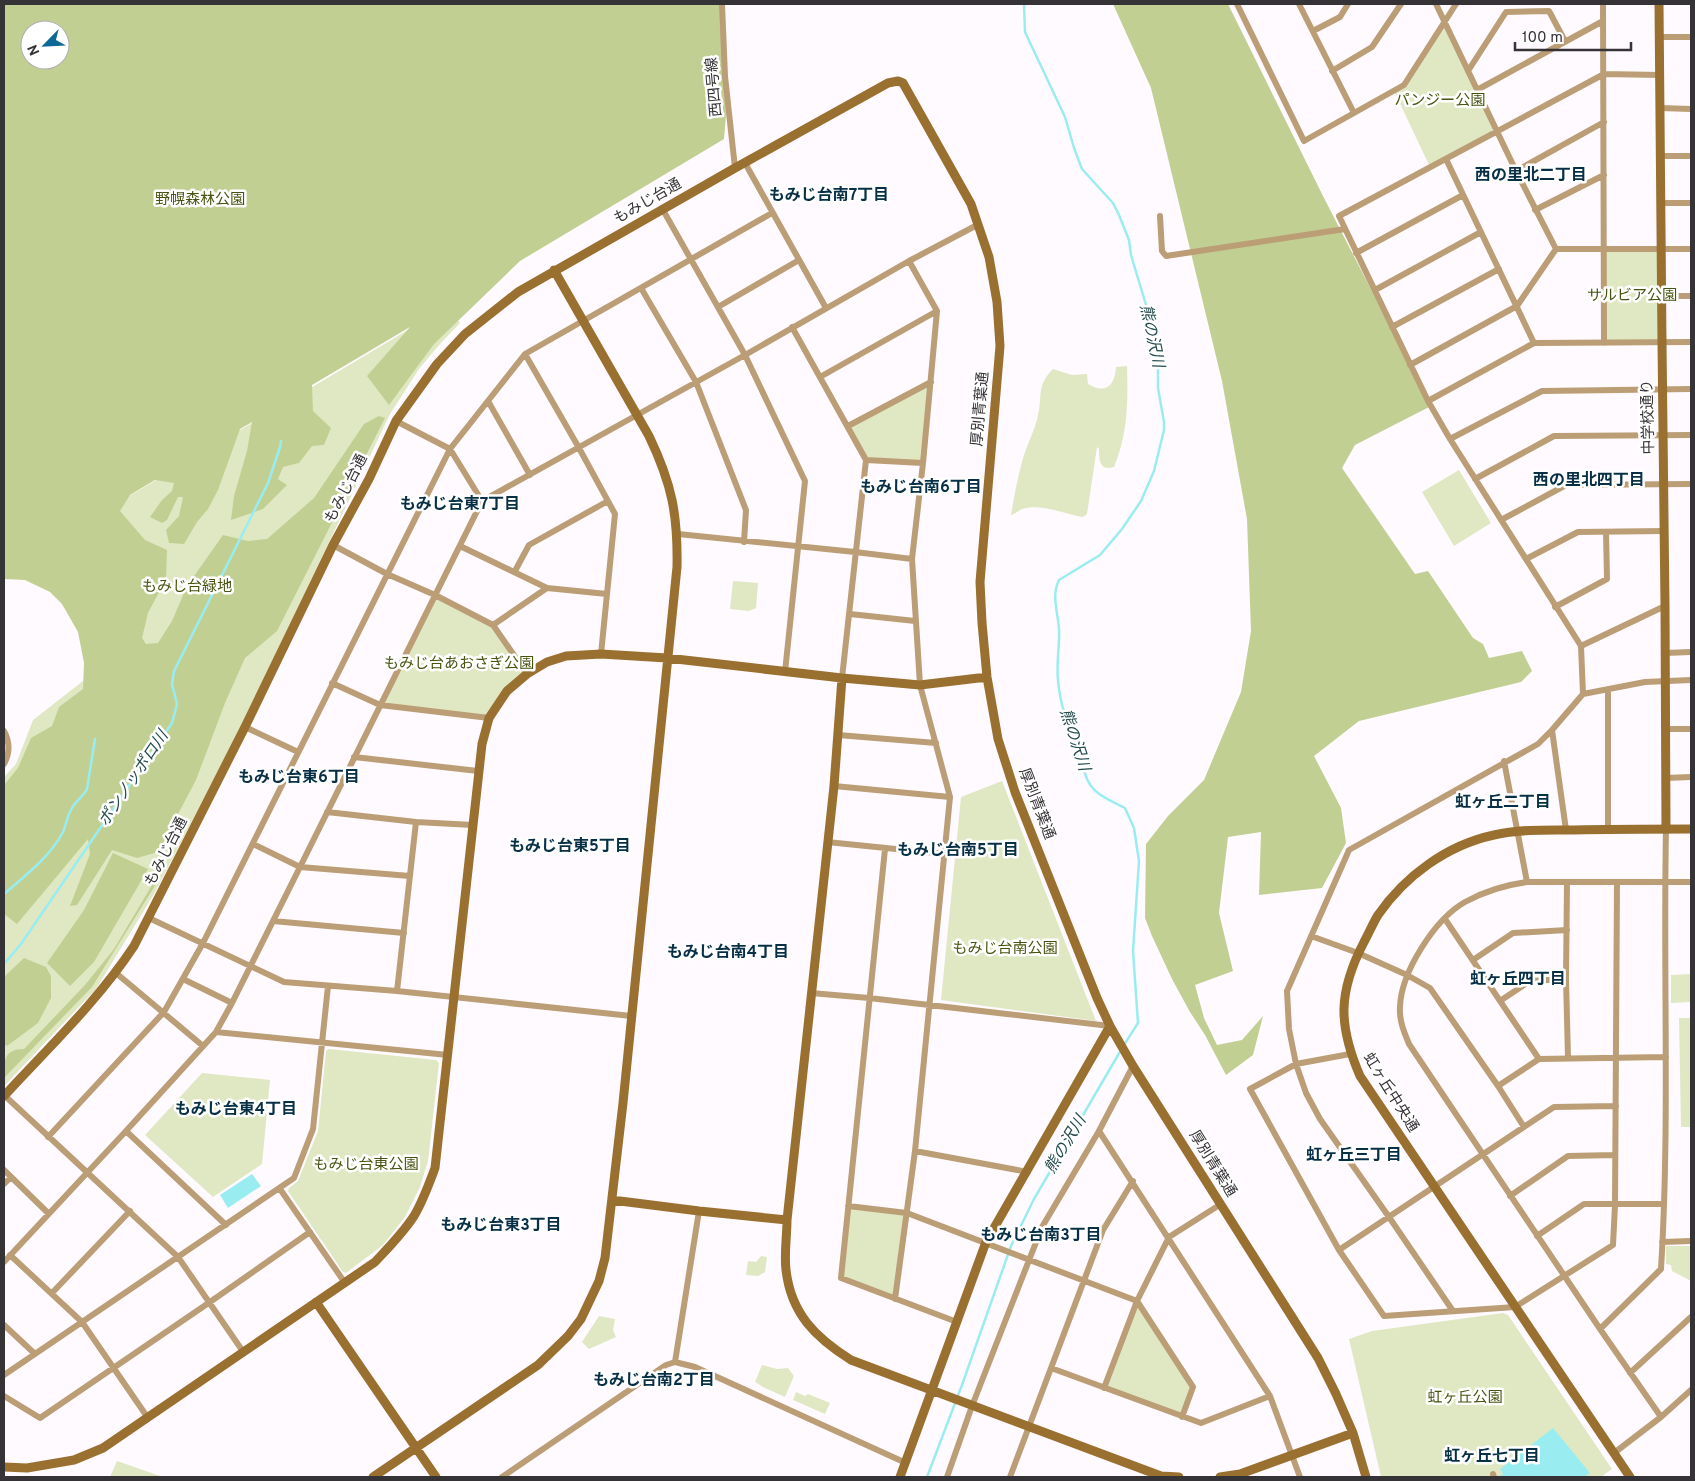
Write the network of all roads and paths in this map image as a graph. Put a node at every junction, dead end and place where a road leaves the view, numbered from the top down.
1 (722, 4) edge
2 (1237, 4) edge
3 (1299, 4) edge
4 (1348, 4) edge
5 (1401, 4) edge
6 (1436, 4) edge
7 (1456, 4) edge
8 (1603, 4) edge
9 (1659, 4) edge
10 (1603, 21) junction
11 (1445, 22) junction
12 (1313, 32) junction
13 (1660, 37) junction
14 (1691, 37) edge
15 (1565, 41) junction
16 (1332, 71) junction
17 (1468, 71) junction
18 (1604, 74) junction
19 (1660, 75) junction
20 (903, 83) joint
21 (1477, 90) junction
22 (1660, 108) junction
23 (1691, 108) edge
24 (1354, 113) junction
25 (1604, 122) junction
26 (1497, 131) junction
27 (1660, 156) junction
28 (1691, 156) edge
29 (1446, 159) junction
30 (745, 163) junction
31 (735, 168) junction
32 (1516, 171) junction
33 (1604, 175) junction
34 (1464, 195) junction
35 (1661, 203) junction
36 (1691, 203) edge
37 (663, 210) junction
38 (1535, 210) junction
39 (772, 213) junction
40 (1160, 216) dead end
41 (978, 224) junction
42 (1345, 229) junction
43 (1481, 232) junction
44 (1556, 249) junction
45 (1603, 249) junction
46 (1661, 249) junction
47 (1691, 249) edge
48 (1356, 253) junction
49 (691, 259) junction
50 (799, 260) junction
51 (909, 260) junction
52 (1499, 269) junction
53 (554, 270) junction
54 (641, 288) junction
55 (1375, 290) junction
56 (1661, 296) junction
57 (1691, 296) edge
58 (1517, 306) junction
59 (718, 307) junction
60 (826, 308) junction
61 (937, 311) junction
62 (583, 320) junction
63 (792, 327) junction
64 (1392, 327) junction
65 (1662, 342) junction
66 (1691, 342) edge
67 (1534, 343) junction
68 (1604, 343) junction
69 (524, 354) junction
70 (745, 355) junction
71 (1410, 365) junction
72 (820, 376) junction
73 (696, 382) junction
74 (930, 382) junction
75 (1662, 389) junction
76 (1691, 389) edge
77 (488, 401) junction
78 (1428, 401) junction
79 (636, 415) junction
80 (396, 420) junction
81 (848, 426) junction
82 (1663, 435) junction
83 (1691, 435) edge
84 (1450, 439) junction
85 (580, 448) junction
86 (450, 449) junction
87 (866, 460) junction
88 (923, 463) junction
89 (530, 475) junction
90 (1475, 479) junction
91 (1691, 484) edge
92 (1664, 485) junction
93 (482, 501) junction
94 (608, 502) junction
95 (1501, 520) junction
96 (1664, 531) junction
97 (1606, 532) junction
98 (678, 534) junction
99 (744, 542) junction
100 (333, 545) junction
101 (460, 546) junction
102 (798, 547) junction
103 (855, 552) junction
104 (912, 559) junction
105 (1526, 559) junction
106 (515, 571) junction
107 (387, 574) junction
108 (547, 588) junction
109 (607, 594) junction
110 (434, 595) junction
111 (1666, 606) junction
112 (1555, 607) junction
113 (850, 614) junction
114 (915, 622) junction
115 (493, 625) junction
116 (1580, 646) junction
117 (1691, 652) edge
118 (1665, 653) junction
119 (601, 654) junction
120 (667, 658) junction
121 (784, 672) junction
122 (527, 674) junction
123 (987, 677) junction
124 (842, 678) junction
125 (1664, 680) junction
126 (1691, 680) edge
127 (332, 684) junction
128 (920, 685) junction
129 (1608, 690) junction
130 (1583, 694) junction
131 (380, 705) junction
132 (490, 718) junction
133 (245, 727) junction
134 (1665, 729) junction
135 (1691, 729) edge
136 (1552, 730) junction
137 (4, 731) edge
138 (838, 735) junction
139 (936, 743) junction
140 (298, 752) junction
141 (354, 757) junction
142 (1504, 761) junction
143 (4, 764) edge
144 (478, 770) junction
145 (1665, 778) junction
146 (1691, 778) edge
147 (834, 786) junction
148 (950, 797) junction
149 (327, 812) junction
150 (416, 822) junction
151 (473, 826) junction
152 (1608, 829) junction
153 (1666, 829) junction
154 (1691, 829) edge
155 (1566, 830) junction
156 (1518, 831) junction
157 (827, 842) junction
158 (253, 844) junction
159 (885, 849) junction
160 (945, 854) junction
161 (300, 868) junction
162 (410, 876) junction
163 (1527, 882) junction
164 (1567, 882) junction
165 (1618, 882) junction
166 (1666, 882) junction
167 (1691, 882) edge
168 (149, 918) junction
169 (1445, 919) junction
170 (273, 921) junction
171 (1567, 930) junction
172 (404, 933) junction
173 (1311, 936) junction
174 (204, 944) junction
175 (1358, 953) junction
176 (1473, 960) junction
177 (250, 966) junction
178 (116, 973) junction
179 (1408, 975) junction
180 (183, 979) junction
181 (1566, 979) junction
182 (328, 986) junction
183 (397, 991) junction
184 (811, 993) junction
185 (454, 997) junction
186 (869, 998) junction
187 (1500, 1001) junction
188 (232, 1003) junction
189 (929, 1006) junction
190 (164, 1012) junction
191 (631, 1016) junction
192 (1110, 1026) junction
193 (216, 1032) junction
194 (323, 1043) junction
195 (204, 1046) junction
196 (1350, 1054) junction
197 (448, 1055) junction
198 (1666, 1057) junction
199 (1568, 1058) junction
200 (1616, 1058) junction
201 (1539, 1059) junction
202 (1296, 1064) junction
203 (1133, 1066) junction
204 (1498, 1086) junction
205 (4, 1095) edge
206 (1616, 1106) junction
207 (1524, 1127) junction
208 (126, 1131) junction
209 (1100, 1131) junction
210 (48, 1137) junction
211 (915, 1151) junction
212 (1483, 1155) junction
213 (1615, 1155) junction
214 (4, 1170) edge
215 (1028, 1172) junction
216 (87, 1173) junction
217 (11, 1177) junction
218 (1133, 1181) junction
219 (4, 1184) edge
220 (1434, 1187) junction
221 (280, 1189) junction
222 (1510, 1196) junction
223 (612, 1200) junction
224 (1220, 1204) junction
225 (1664, 1204) junction
226 (1615, 1205) junction
227 (848, 1206) junction
228 (699, 1211) junction
229 (130, 1212) junction
230 (907, 1212) junction
231 (48, 1213) junction
232 (1389, 1217) junction
233 (787, 1220) junction
234 (226, 1225) junction
235 (310, 1232) junction
236 (1537, 1236) junction
237 (1169, 1237) junction
238 (1691, 1241) edge
239 (1662, 1242) junction
240 (990, 1244) junction
241 (1339, 1250) junction
242 (10, 1255) junction
243 (178, 1257) junction
244 (1029, 1259) junction
245 (4, 1262) edge
246 (1564, 1276) junction
247 (1084, 1280) junction
248 (345, 1283) junction
249 (52, 1293) junction
250 (894, 1299) junction
251 (210, 1302) junction
252 (316, 1302) junction
253 (1137, 1302) junction
254 (1515, 1307) junction
255 (1453, 1311) junction
256 (1691, 1317) edge
257 (82, 1322) junction
258 (957, 1322) junction
259 (4, 1325) edge
260 (1600, 1329) junction
261 (244, 1353) junction
262 (35, 1354) junction
263 (675, 1362) junction
264 (114, 1368) junction
265 (1051, 1368) junction
266 (1630, 1372) junction
267 (4, 1375) edge
268 (1104, 1388) junction
269 (932, 1390) junction
270 (1691, 1390) edge
271 (4, 1396) edge
272 (1270, 1396) junction
273 (968, 1404) junction
274 (1182, 1416) junction
275 (1661, 1417) junction
276 (148, 1418) junction
277 (1028, 1427) junction
278 (1353, 1433) junction
279 (416, 1447) junction
280 (1614, 1454) junction
281 (1292, 1455) junction
282 (906, 1463) junction
283 (4, 1467) edge
284 (373, 1477) edge
285 (436, 1477) edge
286 (502, 1477) edge
287 (900, 1477) edge
288 (947, 1477) edge
289 (1011, 1477) edge
290 (1179, 1477) edge
291 (1220, 1477) edge
292 (1300, 1477) edge
293 (1366, 1477) edge
294 (1630, 1477) edge

1 - 31 street, 西四号線
2 - 24 street
3 - 12 street
4 - 12 street
5 - 16 street
6 - 11 street
7 - 11 street
8 - 10 street
9 - 13 street, 中学校通り
10 - 15 street
10 - 18 street
11 - 17 street
11 - 24 street
12 - 16 street
13 - 14 street
13 - 19 street, 中学校通り
15 - 17 street
15 - 21 street
16 - 24 street
17 - 21 street
18 - 19 street
18 - 25 street
18 - 26 street
19 - 22 street, 中学校通り
20 - 30 street, もみじ台通
20 - 41 street, 厚別青葉通
21 - 26 street
22 - 23 street
22 - 27 street, 中学校通り
25 - 32 street
25 - 33 street
26 - 29 street
26 - 32 street
27 - 28 street
27 - 35 street, 中学校通り
29 - 34 street
29 - 42 street
30 - 31 street, もみじ台通
30 - 39 street
31 - 37 street, もみじ台通
32 - 38 street
33 - 38 street
33 - 45 street
34 - 43 street
34 - 48 street
35 - 36 street
35 - 46 street, 中学校通り
37 - 49 street
37 - 53 street, もみじ台通
38 - 44 street
39 - 49 street
39 - 50 street
40 - 42 street
41 - 51 street
41 - 123 street, 厚別青葉通
42 - 48 street
43 - 52 street
43 - 55 street
44 - 45 street
44 - 58 street
45 - 46 street
45 - 68 street
46 - 47 street
46 - 56 street, 中学校通り
48 - 55 street
49 - 54 street
49 - 59 street
50 - 59 street
50 - 60 street
51 - 60 street
51 - 61 street
52 - 58 street
52 - 64 street
53 - 62 street
53 - 80 street, もみじ台通
54 - 62 street
54 - 73 street
55 - 64 street
56 - 57 street
56 - 65 street, 中学校通り
58 - 67 street
58 - 71 street
59 - 70 street
60 - 63 street
61 - 72 street
61 - 74 street
62 - 69 street
62 - 79 street
63 - 70 street
63 - 72 street
64 - 71 street
65 - 66 street
65 - 68 street
65 - 75 street, 中学校通り
67 - 68 street
67 - 78 street
69 - 77 street
69 - 85 street
70 - 73 street
70 - 102 street
71 - 78 street
72 - 81 street
73 - 79 street
73 - 99 street
74 - 81 street
74 - 88 street
75 - 76 street
75 - 82 street, 中学校通り
75 - 84 street
77 - 86 street
77 - 89 street
78 - 84 street
79 - 85 street
79 - 98 street
80 - 86 street
80 - 100 street, もみじ台通
81 - 87 street
82 - 83 street
82 - 90 street
82 - 92 street, 中学校通り
84 - 90 street
85 - 89 street
85 - 94 street
86 - 93 street
86 - 107 street
87 - 88 street
87 - 103 street
88 - 104 street
89 - 93 street
90 - 95 street
91 - 92 street
92 - 95 street
92 - 96 street, 中学校通り
93 - 101 street
94 - 106 street
94 - 109 street
95 - 105 street
96 - 97 street
96 - 111 street, 中学校通り
97 - 105 street
97 - 112 street
98 - 99 street
98 - 120 street
99 - 102 street
100 - 107 street
100 - 133 street, もみじ台通
101 - 106 street
101 - 110 street
102 - 103 street
102 - 121 street
103 - 104 street
103 - 113 street
104 - 114 street
105 - 112 street
106 - 108 street
107 - 110 street
107 - 127 street
108 - 109 street
108 - 115 street
109 - 119 street
110 - 115 street
110 - 131 street
111 - 116 street
111 - 118 street, 中学校通り
112 - 116 street
113 - 114 street
113 - 124 street
114 - 128 street
115 - 122 street
116 - 130 street
117 - 118 street
118 - 125 street, 中学校通り
119 - 120 street
119 - 122 street
120 - 121 street
120 - 191 street
121 - 124 street
122 - 132 street
123 - 128 street
123 - 192 street, 厚別青葉通
124 - 128 street
124 - 138 street
125 - 126 street
125 - 129 street
125 - 134 street, 中学校通り
127 - 131 street
127 - 140 street
128 - 139 street
129 - 130 street
129 - 152 street
130 - 136 street
131 - 132 street
131 - 141 street
132 - 144 street
133 - 140 street
133 - 168 street, もみじ台通
134 - 135 street
134 - 145 street, 中学校通り
136 - 142 street
136 - 155 street
137 - 143 street
138 - 139 street
138 - 147 street
139 - 148 street
140 - 158 street
141 - 144 street
141 - 149 street
142 - 156 street
142 - 173 street
144 - 151 street
145 - 146 street
145 - 153 street, 中学校通り
147 - 148 street
147 - 157 street
148 - 160 street
149 - 150 street
149 - 161 street
150 - 151 street
150 - 162 street
151 - 185 street
152 - 153 street, 虹ヶ丘中央通
152 - 155 street, 虹ヶ丘中央通
153 - 154 street, 虹ヶ丘中央通
153 - 166 street
155 - 156 street, 虹ヶ丘中央通
156 - 163 street
156 - 175 street, 虹ヶ丘中央通
157 - 159 street
157 - 184 street
158 - 161 street
158 - 174 street
159 - 160 street
159 - 186 street
160 - 189 street
161 - 162 street
161 - 170 street
162 - 172 street
163 - 164 street
163 - 169 street
164 - 165 street
164 - 171 street
165 - 166 street
165 - 200 street
166 - 167 street
166 - 198 street
168 - 174 street
168 - 178 street, もみじ台通
169 - 176 street
169 - 179 street
170 - 172 street
170 - 177 street
171 - 176 street
171 - 181 street
172 - 183 street
173 - 175 street
173 - 202 street
174 - 177 street
174 - 180 street
175 - 179 street
175 - 196 street, 虹ヶ丘中央通
176 - 187 street
177 - 182 street
177 - 188 street
178 - 190 street
178 - 205 street, もみじ台通
179 - 204 street
179 - 212 street
180 - 188 street
180 - 190 street
181 - 187 street
181 - 199 street
182 - 183 street
182 - 194 street
183 - 185 street
184 - 186 street
184 - 233 street
185 - 191 street
185 - 197 street
186 - 189 street
186 - 227 street
187 - 201 street
188 - 193 street
189 - 192 street
189 - 211 street
190 - 195 street
190 - 210 street
191 - 223 street
192 - 203 street, 厚別青葉通
192 - 215 street
193 - 194 street
193 - 195 street
194 - 197 street
194 - 221 street
195 - 208 street
196 - 202 street
196 - 220 street, 虹ヶ丘中央通
197 - 248 street
198 - 200 street
198 - 225 street
199 - 200 street
199 - 201 street
200 - 206 street
201 - 204 street
202 - 232 street
202 - 241 street
203 - 209 street
203 - 224 street, 厚別青葉通
204 - 207 street
205 - 210 street
206 - 207 street
206 - 213 street
207 - 212 street
208 - 216 street
208 - 234 street
209 - 218 street
209 - 244 street
210 - 216 street
211 - 215 street
211 - 230 street
212 - 220 street
212 - 222 street
213 - 222 street
213 - 226 street
214 - 217 street
215 - 240 street
216 - 229 street
216 - 231 street
217 - 219 street
217 - 231 street
218 - 237 street
218 - 247 street
220 - 232 street
220 - 254 street, 虹ヶ丘中央通
221 - 234 street
221 - 235 street
222 - 236 street
223 - 228 street
223 - 279 street
224 - 237 street
224 - 278 street, 厚別青葉通
225 - 226 street
225 - 239 street
226 - 236 street
226 - 246 street
227 - 230 street
227 - 250 street
228 - 233 street
228 - 263 street
229 - 243 street
229 - 249 street
230 - 240 street
230 - 250 street
231 - 242 street
232 - 241 street
232 - 255 street
233 - 269 street
234 - 243 street
235 - 248 street
235 - 251 street
236 - 246 street
237 - 253 street
237 - 272 street
238 - 239 street
239 - 260 street
240 - 244 street
240 - 258 street
241 - 255 street
242 - 245 street
242 - 249 street
243 - 251 street
243 - 257 street
244 - 247 street
244 - 273 street
246 - 254 street
246 - 260 street
247 - 253 street
247 - 265 street
248 - 252 street
249 - 257 street
250 - 258 street
251 - 261 street
251 - 264 street
252 - 261 street
252 - 279 street
253 - 268 street
253 - 274 street
254 - 255 street
254 - 280 street, 虹ヶ丘中央通
256 - 266 street
257 - 262 street
257 - 264 street
258 - 269 street
259 - 262 street
260 - 266 street
261 - 276 street
262 - 267 street
263 - 282 street
263 - 286 street
264 - 271 street
264 - 276 street
265 - 268 street
265 - 277 street
266 - 275 street
268 - 274 street
269 - 273 street
269 - 282 street
270 - 275 street
272 - 274 street
272 - 281 street
273 - 277 street
273 - 288 street
275 - 280 street
276 - 283 street
277 - 289 street
277 - 290 street
278 - 281 street
278 - 293 street, 厚別青葉通
279 - 284 street
279 - 285 street
280 - 294 street, 虹ヶ丘中央通
281 - 291 street
281 - 292 street
282 - 287 street

